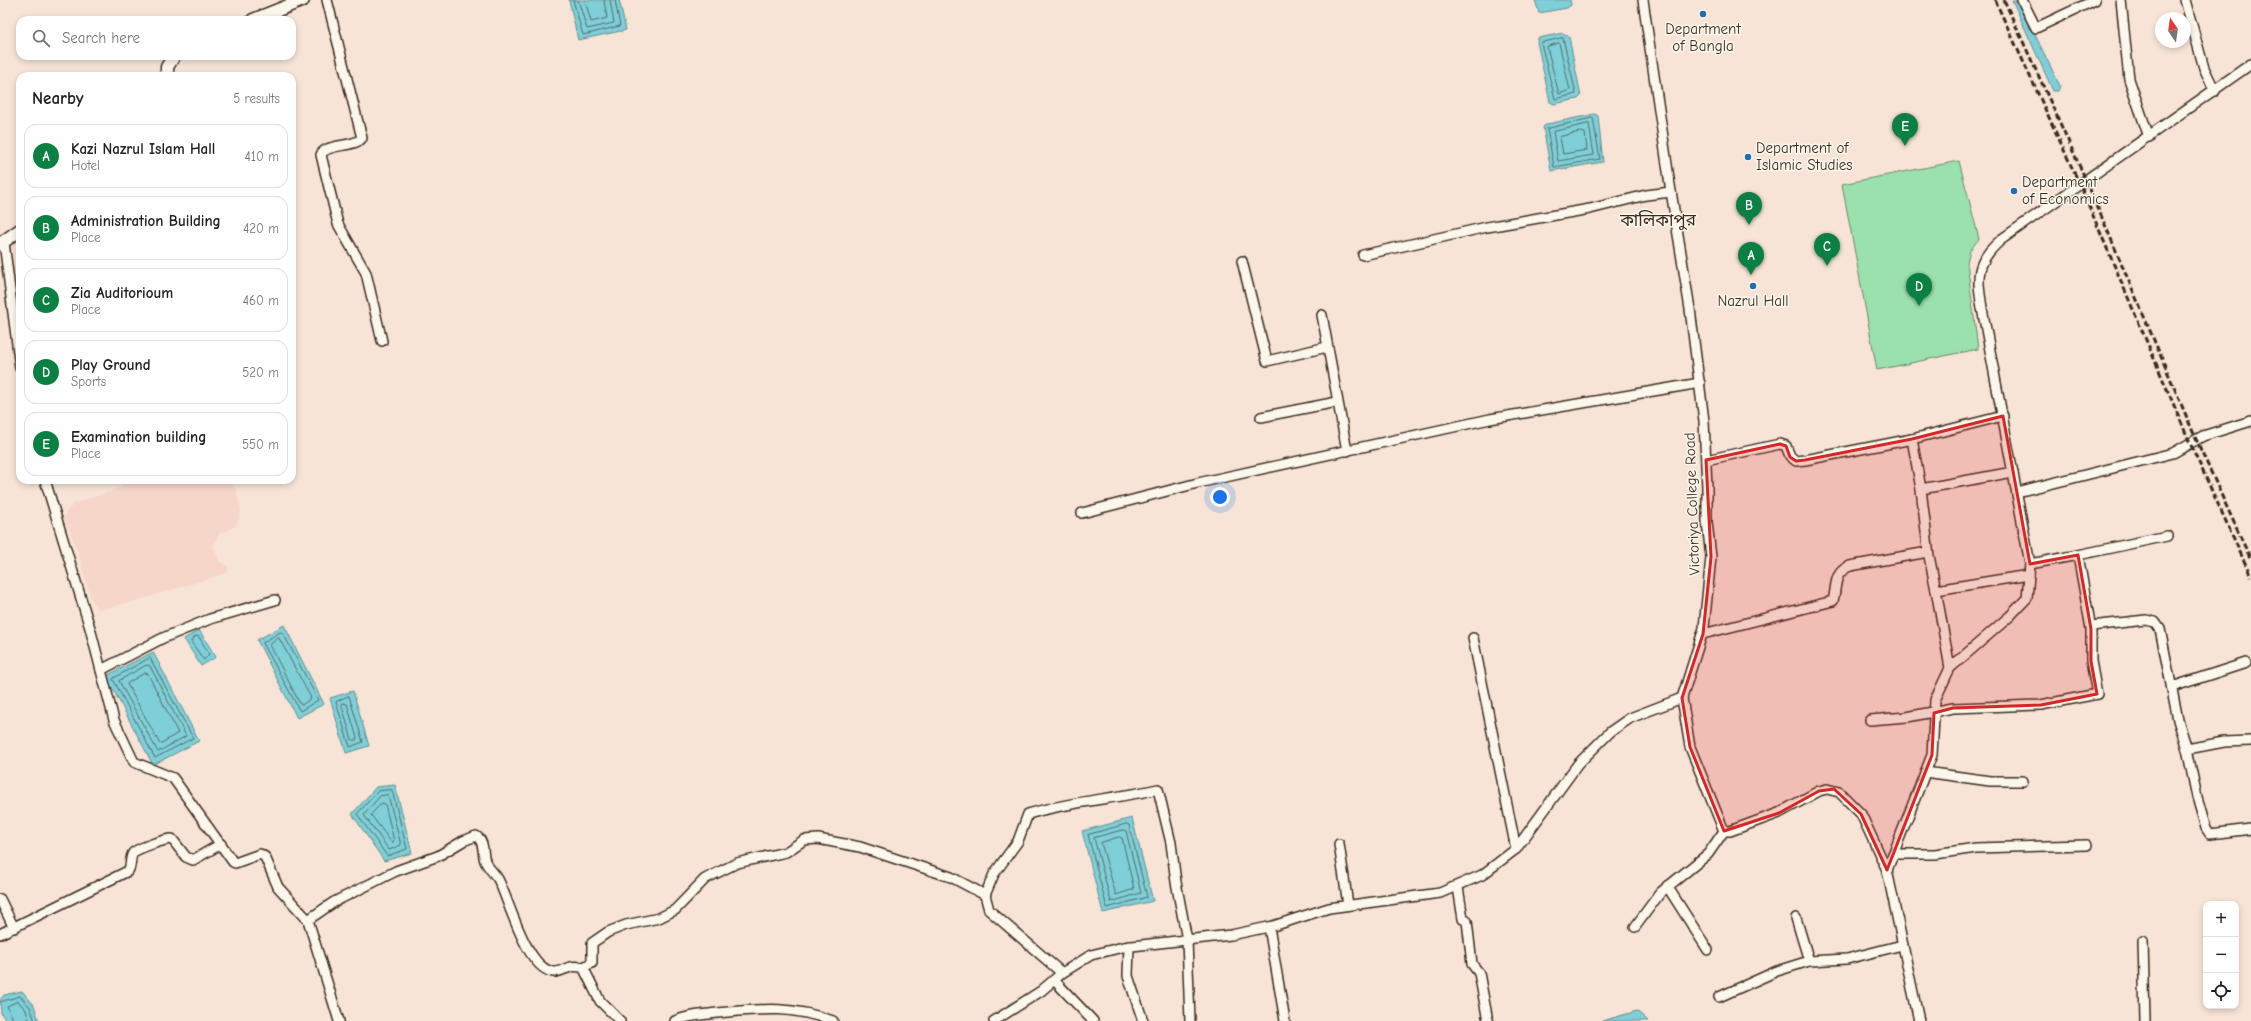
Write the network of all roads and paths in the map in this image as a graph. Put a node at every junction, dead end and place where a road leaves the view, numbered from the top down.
1 (302, 0) edge
2 (327, 0) edge
3 (1643, 0) edge
4 (2022, 0) edge
5 (2095, 0) edge
6 (2121, 0) edge
7 (2186, 0) edge
8 (263, 16) edge
9 (171, 60) edge
10 (2251, 64) edge
11 (167, 72) edge
12 (2215, 91) junction
13 (2149, 136) junction
14 (1671, 192) junction
15 (16, 233) edge
16 (2, 243) edge
17 (1363, 255) dead end
18 (1242, 261) dead end
19 (1322, 315) dead end
20 (16, 340) edge
21 (382, 341) dead end
22 (1327, 346) junction
23 (1700, 383) junction
24 (1337, 402) junction
25 (2003, 416) junction
26 (1261, 417) dead end
27 (2251, 421) edge
28 (1912, 439) junction
29 (1347, 451) junction
30 (1706, 460) junction
31 (2013, 472) junction
32 (46, 484) edge
33 (1921, 489) junction
34 (2017, 492) junction
35 (1082, 513) dead end
36 (2167, 536) dead end
37 (1928, 552) junction
38 (2078, 555) junction
39 (2030, 564) junction
40 (2029, 575) junction
41 (1936, 590) junction
42 (275, 600) dead end
43 (2091, 626) junction
44 (1703, 634) junction
45 (1473, 638) dead end
46 (2246, 663) dead end
47 (1950, 668) junction
48 (101, 670) junction
49 (2172, 687) junction
50 (1682, 698) junction
51 (1934, 713) junction
52 (1870, 720) dead end
53 (2251, 741) edge
54 (2187, 749) junction
55 (1925, 772) junction
56 (2023, 781) dead end
57 (2251, 829) edge
58 (1724, 831) junction
59 (221, 844) junction
60 (1339, 844) dead end
61 (2087, 845) dead end
62 (1516, 849) junction
63 (1893, 854) junction
64 (1887, 870) junction
65 (1667, 886) junction
66 (1458, 887) junction
67 (985, 895) junction
68 (0, 899) edge
69 (1348, 905) junction
70 (1796, 918) dead end
71 (308, 920) junction
72 (1269, 927) junction
73 (1635, 927) dead end
74 (14, 928) junction
75 (0, 934) edge
76 (1187, 940) junction
77 (2143, 941) dead end
78 (1902, 945) junction
79 (1129, 946) junction
80 (1708, 950) dead end
81 (1809, 960) junction
82 (583, 967) junction
83 (1062, 973) junction
84 (1054, 980) junction
85 (1719, 997) dead end
86 (339, 1021) edge
87 (620, 1021) edge
88 (675, 1021) edge
89 (832, 1021) edge
90 (994, 1021) edge
91 (1093, 1021) edge
92 (1143, 1021) edge
93 (1190, 1021) edge
94 (1286, 1021) edge
95 (1488, 1021) edge
96 (1919, 1021) edge
97 (2145, 1021) edge

1 - 8 main road
2 - 21 street
3 - 14 street, Victoriya College Road
4 - 5 street
6 - 13 street
7 - 12 street
9 - 11 main road
10 - 12 street
12 - 13 street
13 - 25 street
14 - 17 street
14 - 23 street, Victoriya College Road
15 - 16 main road
16 - 20 street
18 - 22 street
19 - 22 street
22 - 24 street
23 - 29 street
23 - 30 street, Victoriya College Road
24 - 26 street
24 - 29 street
25 - 28 street
25 - 31 street
27 - 34 street
28 - 30 street
28 - 33 street
29 - 35 street
30 - 44 street, Victoriya College Road
31 - 33 street
31 - 34 street
32 - 48 street
33 - 37 street
34 - 39 street
36 - 38 street
37 - 41 street
37 - 44 street
38 - 39 street
38 - 43 street
39 - 40 street
40 - 41 street
40 - 47 street
41 - 47 street
42 - 48 street
43 - 49 street
43 - 51 street
44 - 50 street, Victoriya College Road
45 - 62 street
46 - 49 street
47 - 51 street
48 - 59 street
49 - 54 street
50 - 58 street, Victoriya College Road
50 - 62 street
51 - 52 street
51 - 55 street
53 - 54 street
54 - 57 street
55 - 56 street
55 - 63 street
58 - 64 street
58 - 65 street
59 - 71 street
59 - 74 street
60 - 69 street
61 - 63 street
62 - 66 street
63 - 64 street
64 - 78 street
65 - 73 street
65 - 80 street
66 - 69 street
66 - 95 street
67 - 76 street
67 - 82 street
67 - 83 street
68 - 74 street
69 - 72 street
70 - 81 street
71 - 82 street
71 - 86 street
72 - 76 street
72 - 94 street
74 - 75 street
76 - 79 street
76 - 93 street
77 - 97 street
78 - 81 street
78 - 96 street
79 - 83 street
79 - 92 street
81 - 85 street
82 - 87 street
83 - 84 street
84 - 90 street
84 - 91 street
88 - 89 street

